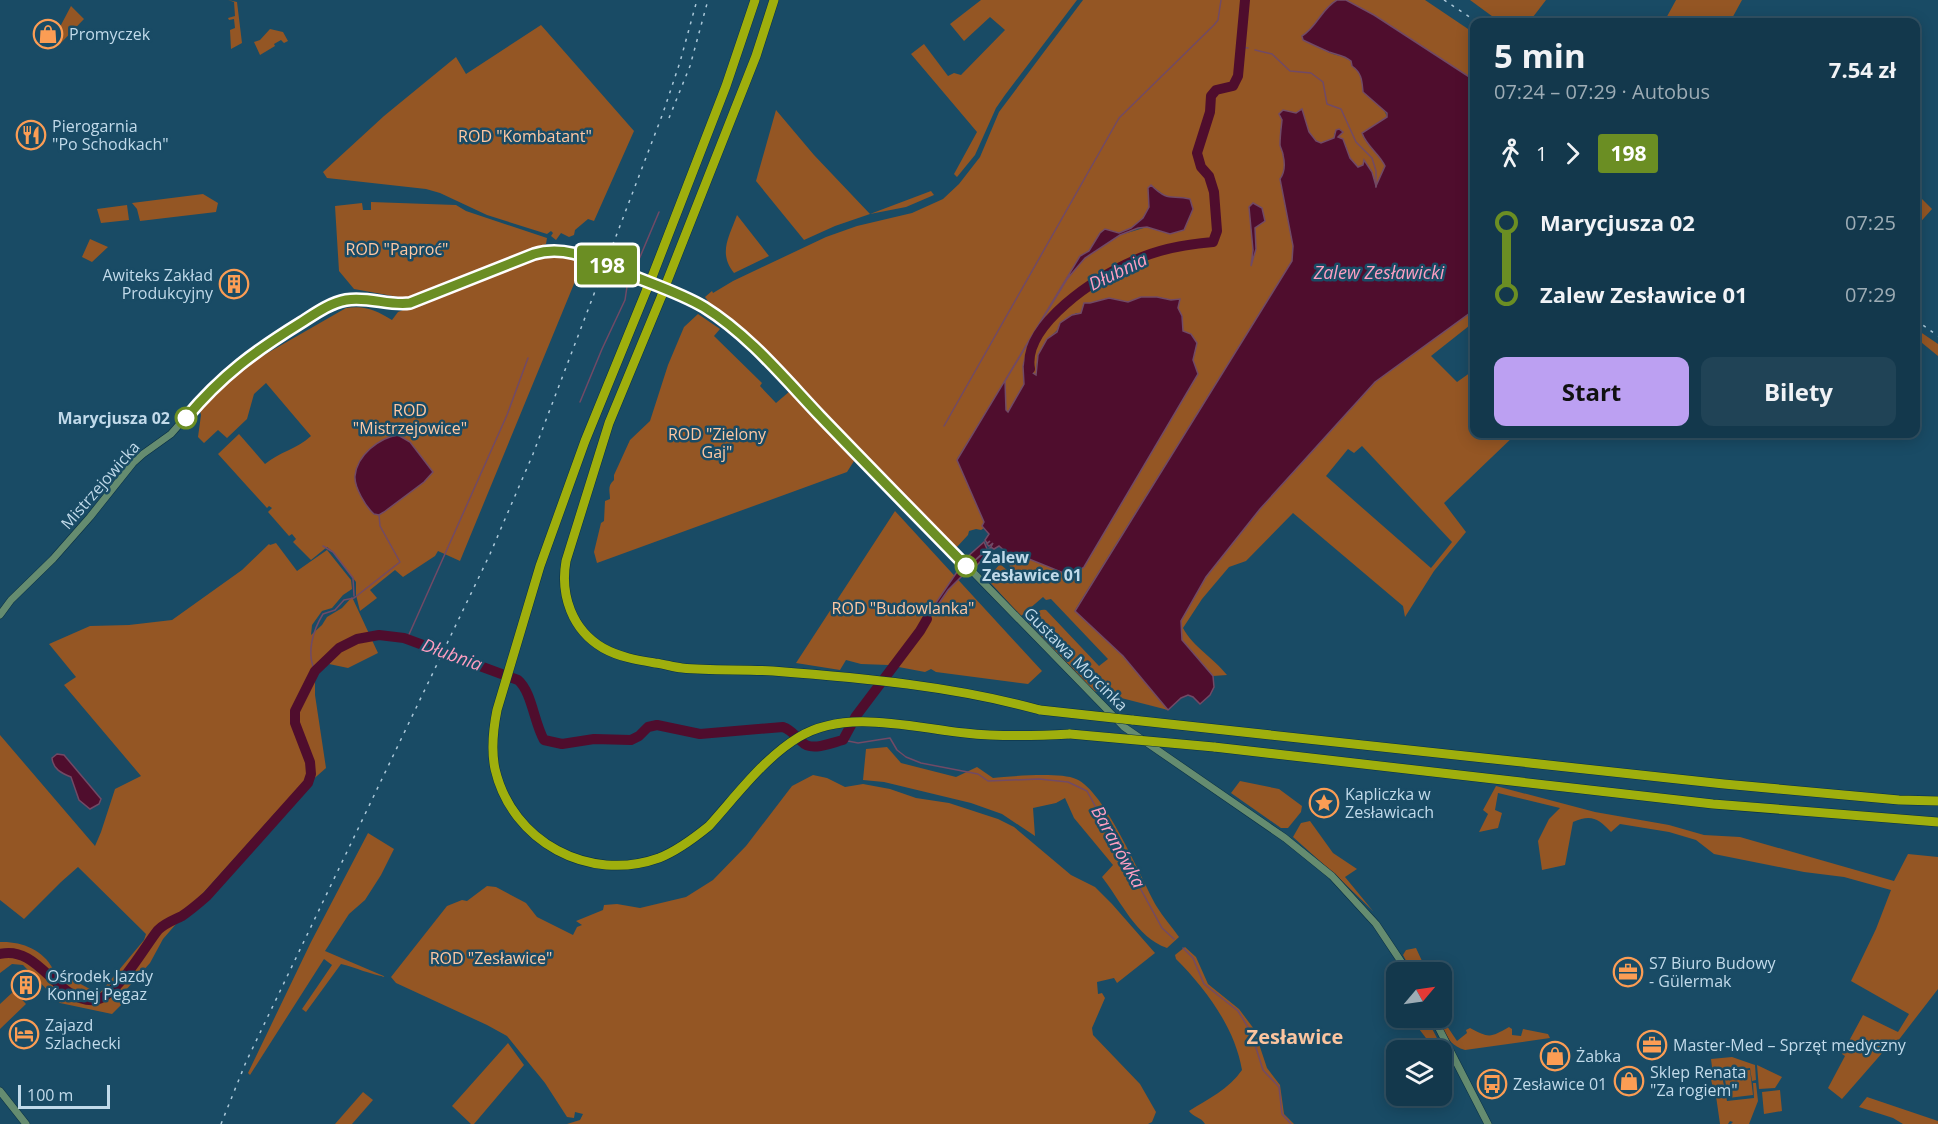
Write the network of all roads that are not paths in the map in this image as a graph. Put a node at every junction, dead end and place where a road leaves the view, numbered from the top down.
1 (755, 0) edge
2 (774, 0) edge
3 (585, 257) joint
4 (0, 615) edge
5 (1938, 801) edge
6 (1938, 822) edge
7 (1401, 962) edge
8 (1439, 1028) edge
9 (0, 1091) edge
10 (26, 1124) edge
11 (1488, 1124) edge

1 - 6 highway, bridge
2 - 5 highway, bridge
3 - 4 street, Mistrzejowicka
3 - 7 street, Gustawa Morcinka
8 - 11 street
9 - 10 street

